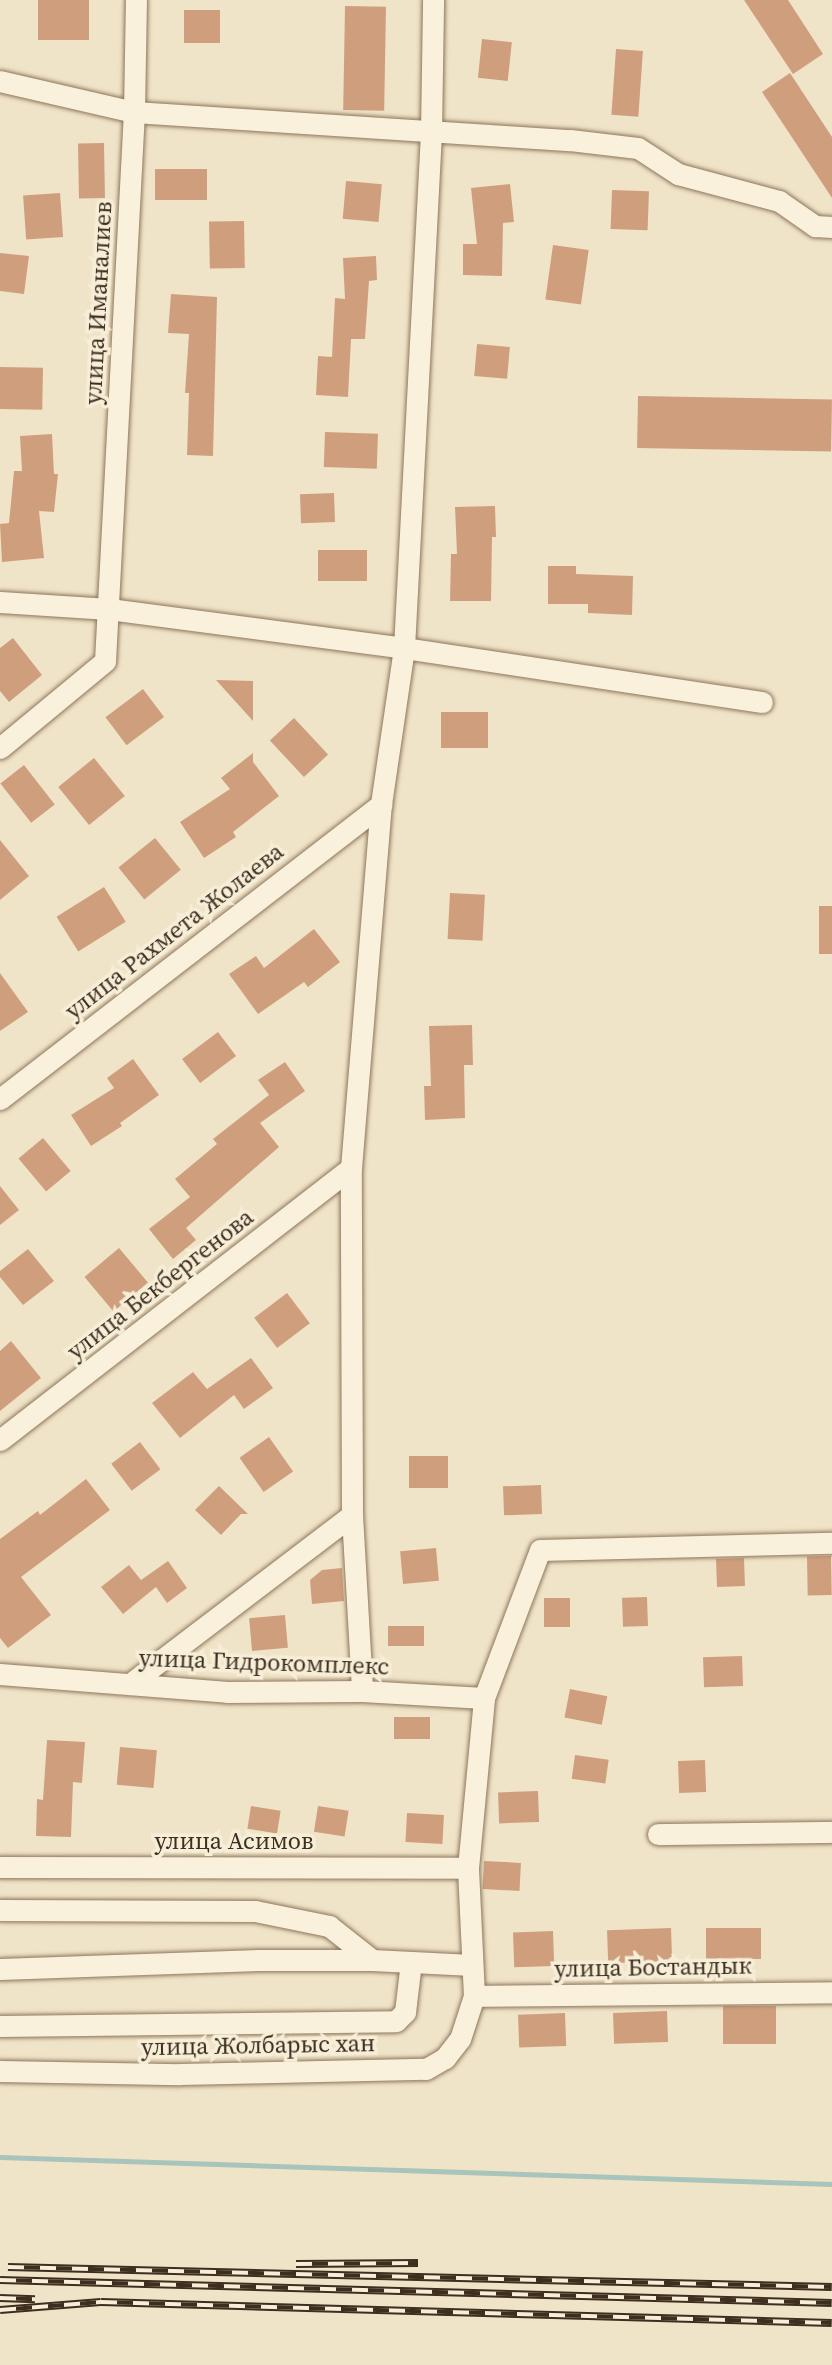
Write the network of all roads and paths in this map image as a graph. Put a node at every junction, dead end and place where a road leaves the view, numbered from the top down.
1 (136, 0) edge
2 (433, 0) edge
3 (0, 81) edge
4 (134, 112) junction
5 (431, 132) junction
6 (832, 227) edge
7 (0, 602) edge
8 (108, 609) junction
9 (404, 648) junction
10 (762, 702) dead end
11 (0, 747) edge
12 (381, 804) junction
13 (0, 1099) edge
14 (351, 1168) junction
15 (0, 1440) edge
16 (352, 1515) junction
17 (832, 1543) edge
18 (0, 1674) edge
19 (130, 1684) junction
20 (362, 1691) junction
21 (484, 1698) junction
22 (832, 1832) edge
23 (658, 1834) dead end
24 (0, 1867) edge
25 (468, 1868) junction
26 (0, 1910) edge
27 (372, 1960) junction
28 (411, 1962) junction
29 (472, 1965) junction
30 (0, 1969) edge
31 (832, 1992) edge
32 (474, 1996) junction
33 (0, 2026) edge
34 (0, 2071) edge

1 - 4 street, улица Иманалиев
2 - 5 street
3 - 4 street
4 - 5 street
4 - 8 street, улица Иманалиев
5 - 6 street
5 - 9 street
7 - 8 street
8 - 9 street
8 - 11 street, улица Иманалиев
9 - 10 street
9 - 12 street
12 - 13 street, улица Рахмета Жолаева
12 - 14 street
14 - 15 street, улица Бекбергенова
14 - 16 street
16 - 19 street
16 - 20 street
17 - 21 street
18 - 19 street, улица Гидрокомплекс
19 - 20 street, улица Гидрокомплекс
20 - 21 street, улица Гидрокомплекс
21 - 25 street
22 - 23 street
24 - 25 street, улица Асимов
25 - 29 street
26 - 27 street
27 - 28 street
27 - 30 street
28 - 29 street
28 - 33 street
29 - 32 street
31 - 32 street, улица Бостандык
32 - 34 street, улица Жолбарыс хан

